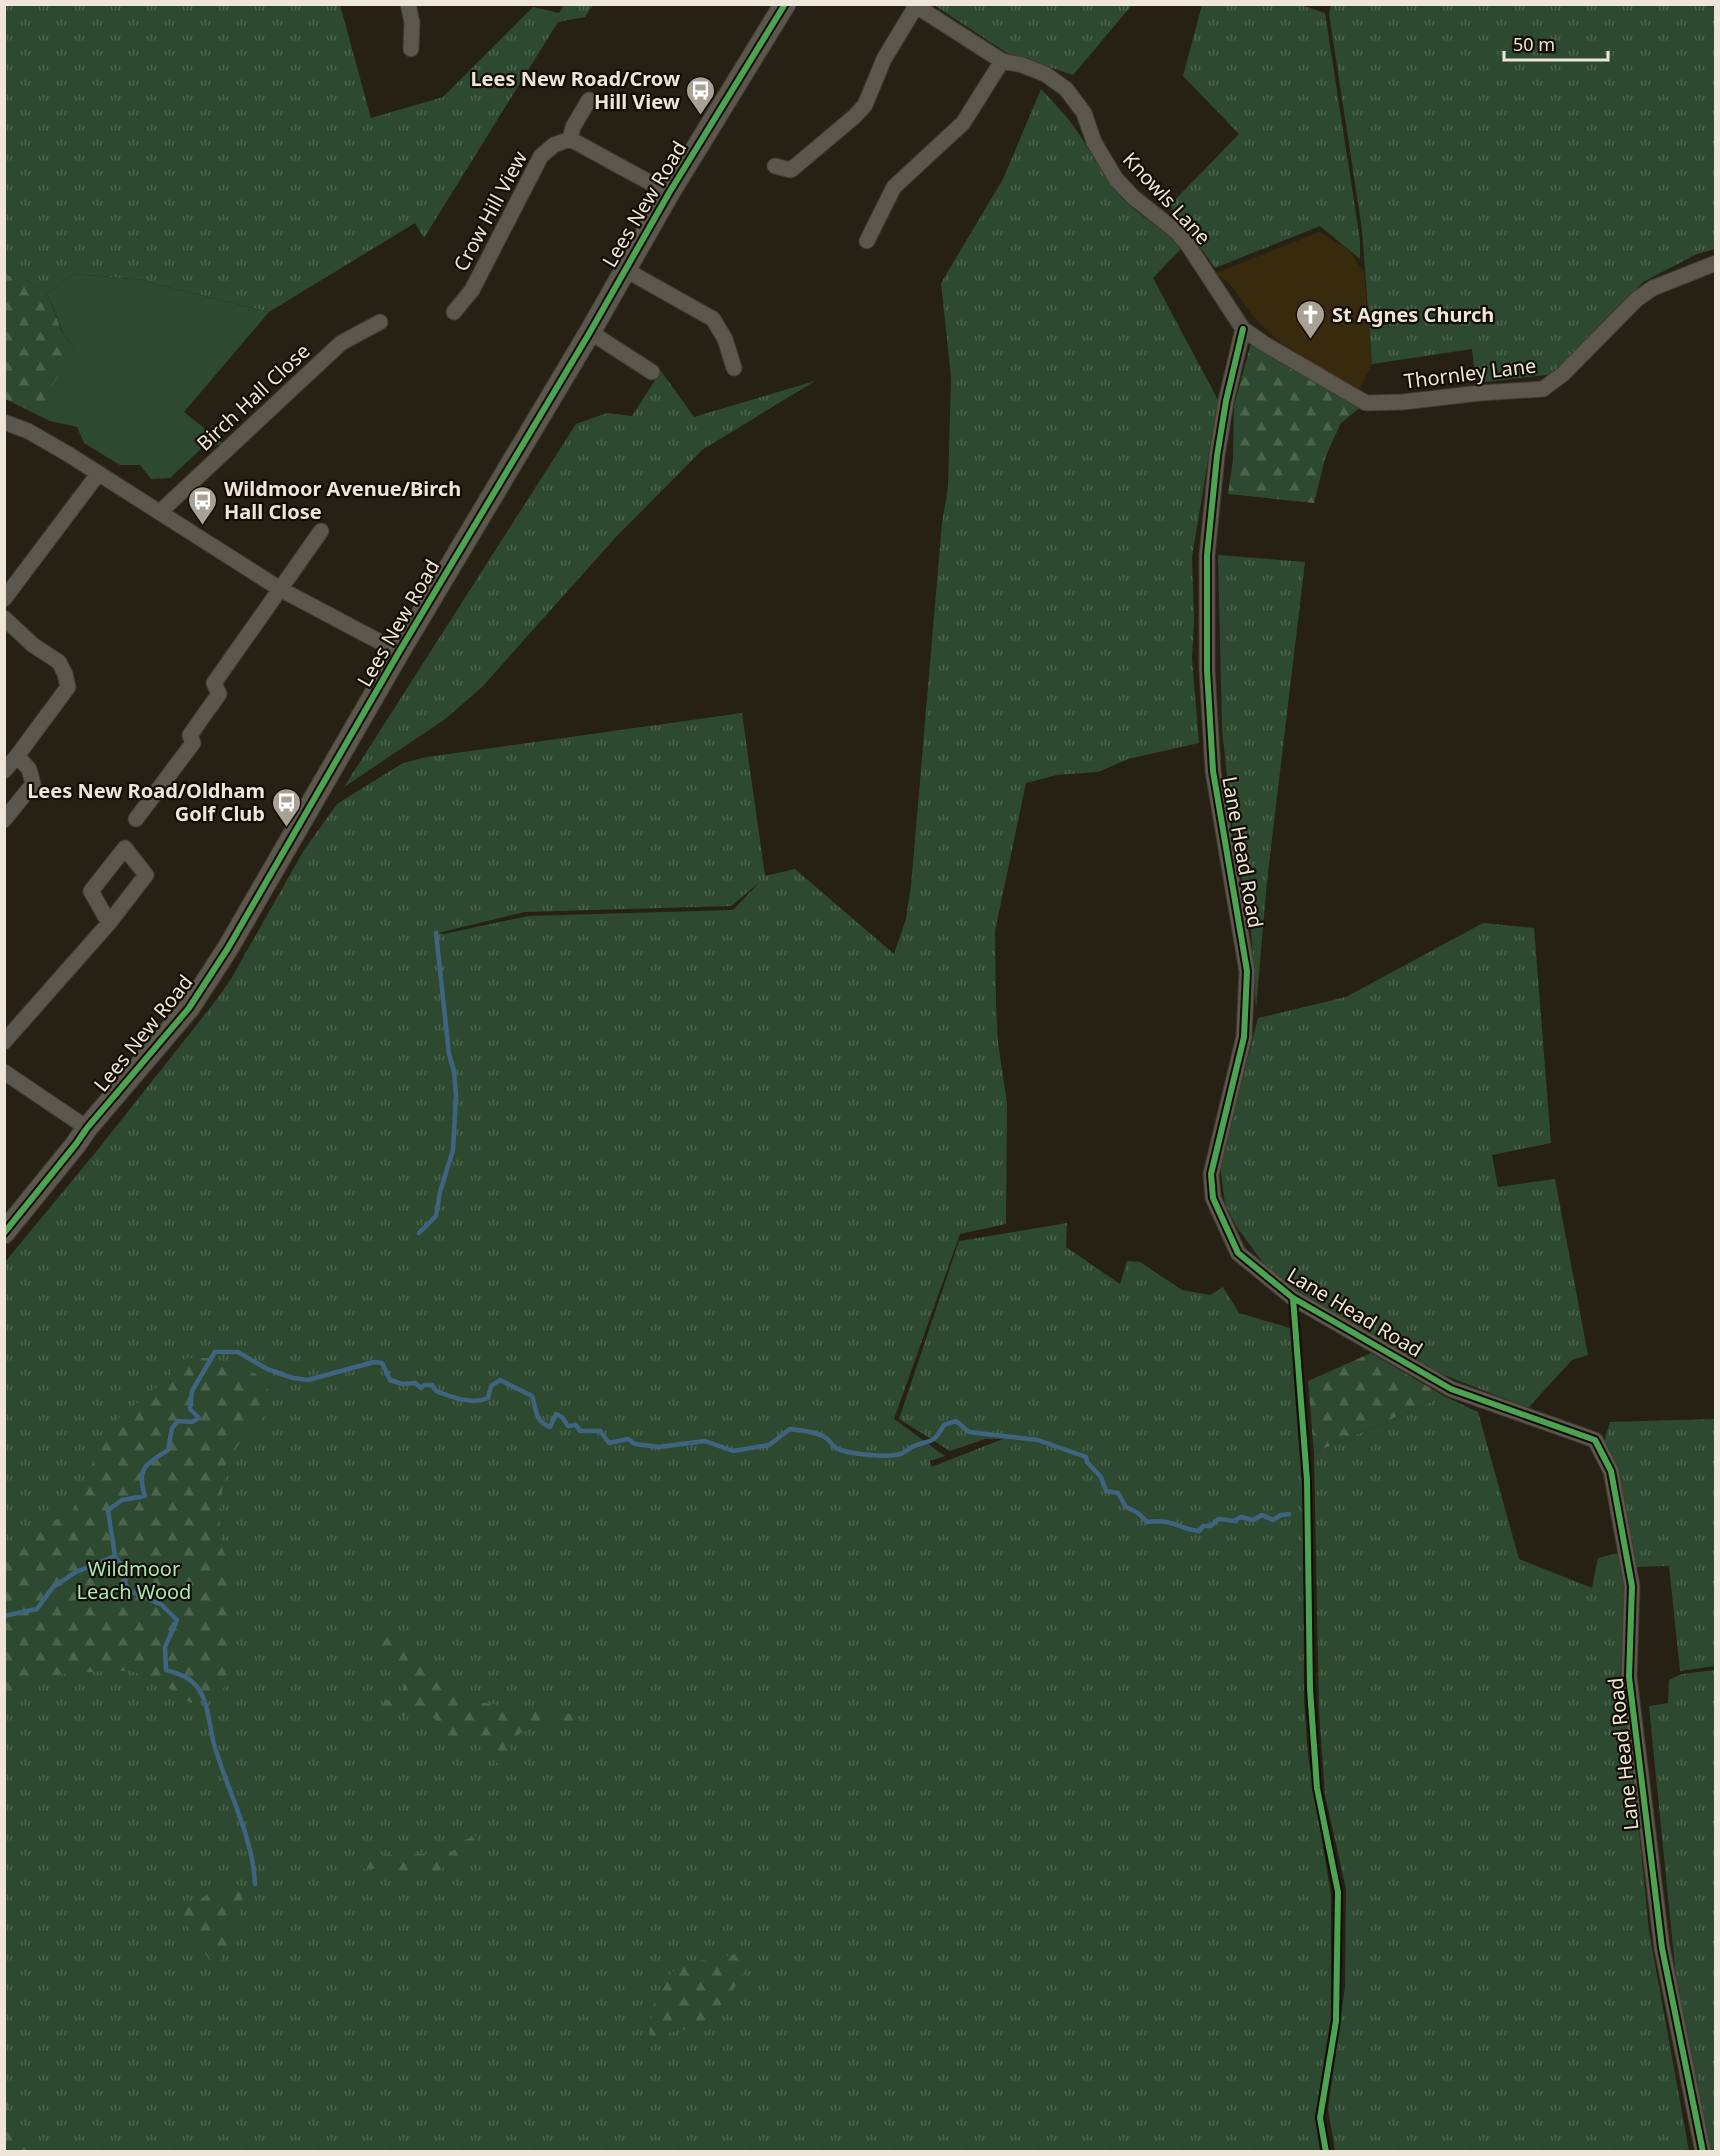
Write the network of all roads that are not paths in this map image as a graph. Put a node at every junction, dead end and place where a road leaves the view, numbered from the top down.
1 (408, 4) edge
2 (785, 4) edge
3 (915, 5) edge
4 (411, 49) dead end
5 (1002, 61) junction
6 (590, 100) dead end
7 (570, 139) junction
8 (775, 166) dead end
9 (669, 193) junction
10 (867, 241) dead end
11 (1716, 263) edge
12 (624, 269) junction
13 (454, 312) dead end
14 (380, 322) dead end
15 (1243, 329) junction
16 (590, 332) junction
17 (734, 368) dead end
18 (652, 372) dead end
19 (4, 422) edge
20 (98, 474) junction
21 (160, 512) junction
22 (321, 531) dead end
23 (280, 589) junction
24 (4, 599) edge
25 (4, 618) edge
26 (399, 652) junction
27 (17, 756) junction
28 (4, 771) edge
29 (136, 819) dead end
30 (4, 820) edge
31 (109, 923) dead end
32 (4, 1042) edge
33 (4, 1072) edge
34 (87, 1128) junction
35 (4, 1233) edge
36 (1703, 2151) edge

1 - 4 street
2 - 9 street, Lees New Road
3 - 5 street, Knowls Lane
3 - 8 street
5 - 10 street
5 - 15 street, Knowls Lane
6 - 7 street
7 - 9 street
7 - 13 street, Crow Hill View
9 - 12 street, Lees New Road
11 - 15 street, Thornley Lane
12 - 16 street, Lees New Road
12 - 17 street
14 - 21 street, Birch Hall Close
15 - 36 street, Lane Head Road
16 - 18 street
16 - 26 street, Lees New Road
19 - 20 street
20 - 21 street
20 - 24 street
21 - 23 street
22 - 23 street
23 - 26 street
23 - 29 street
25 - 27 street
26 - 34 street, Lees New Road
27 - 28 street
27 - 30 street
31 - 32 street
33 - 34 street
34 - 35 street, Lees New Road

